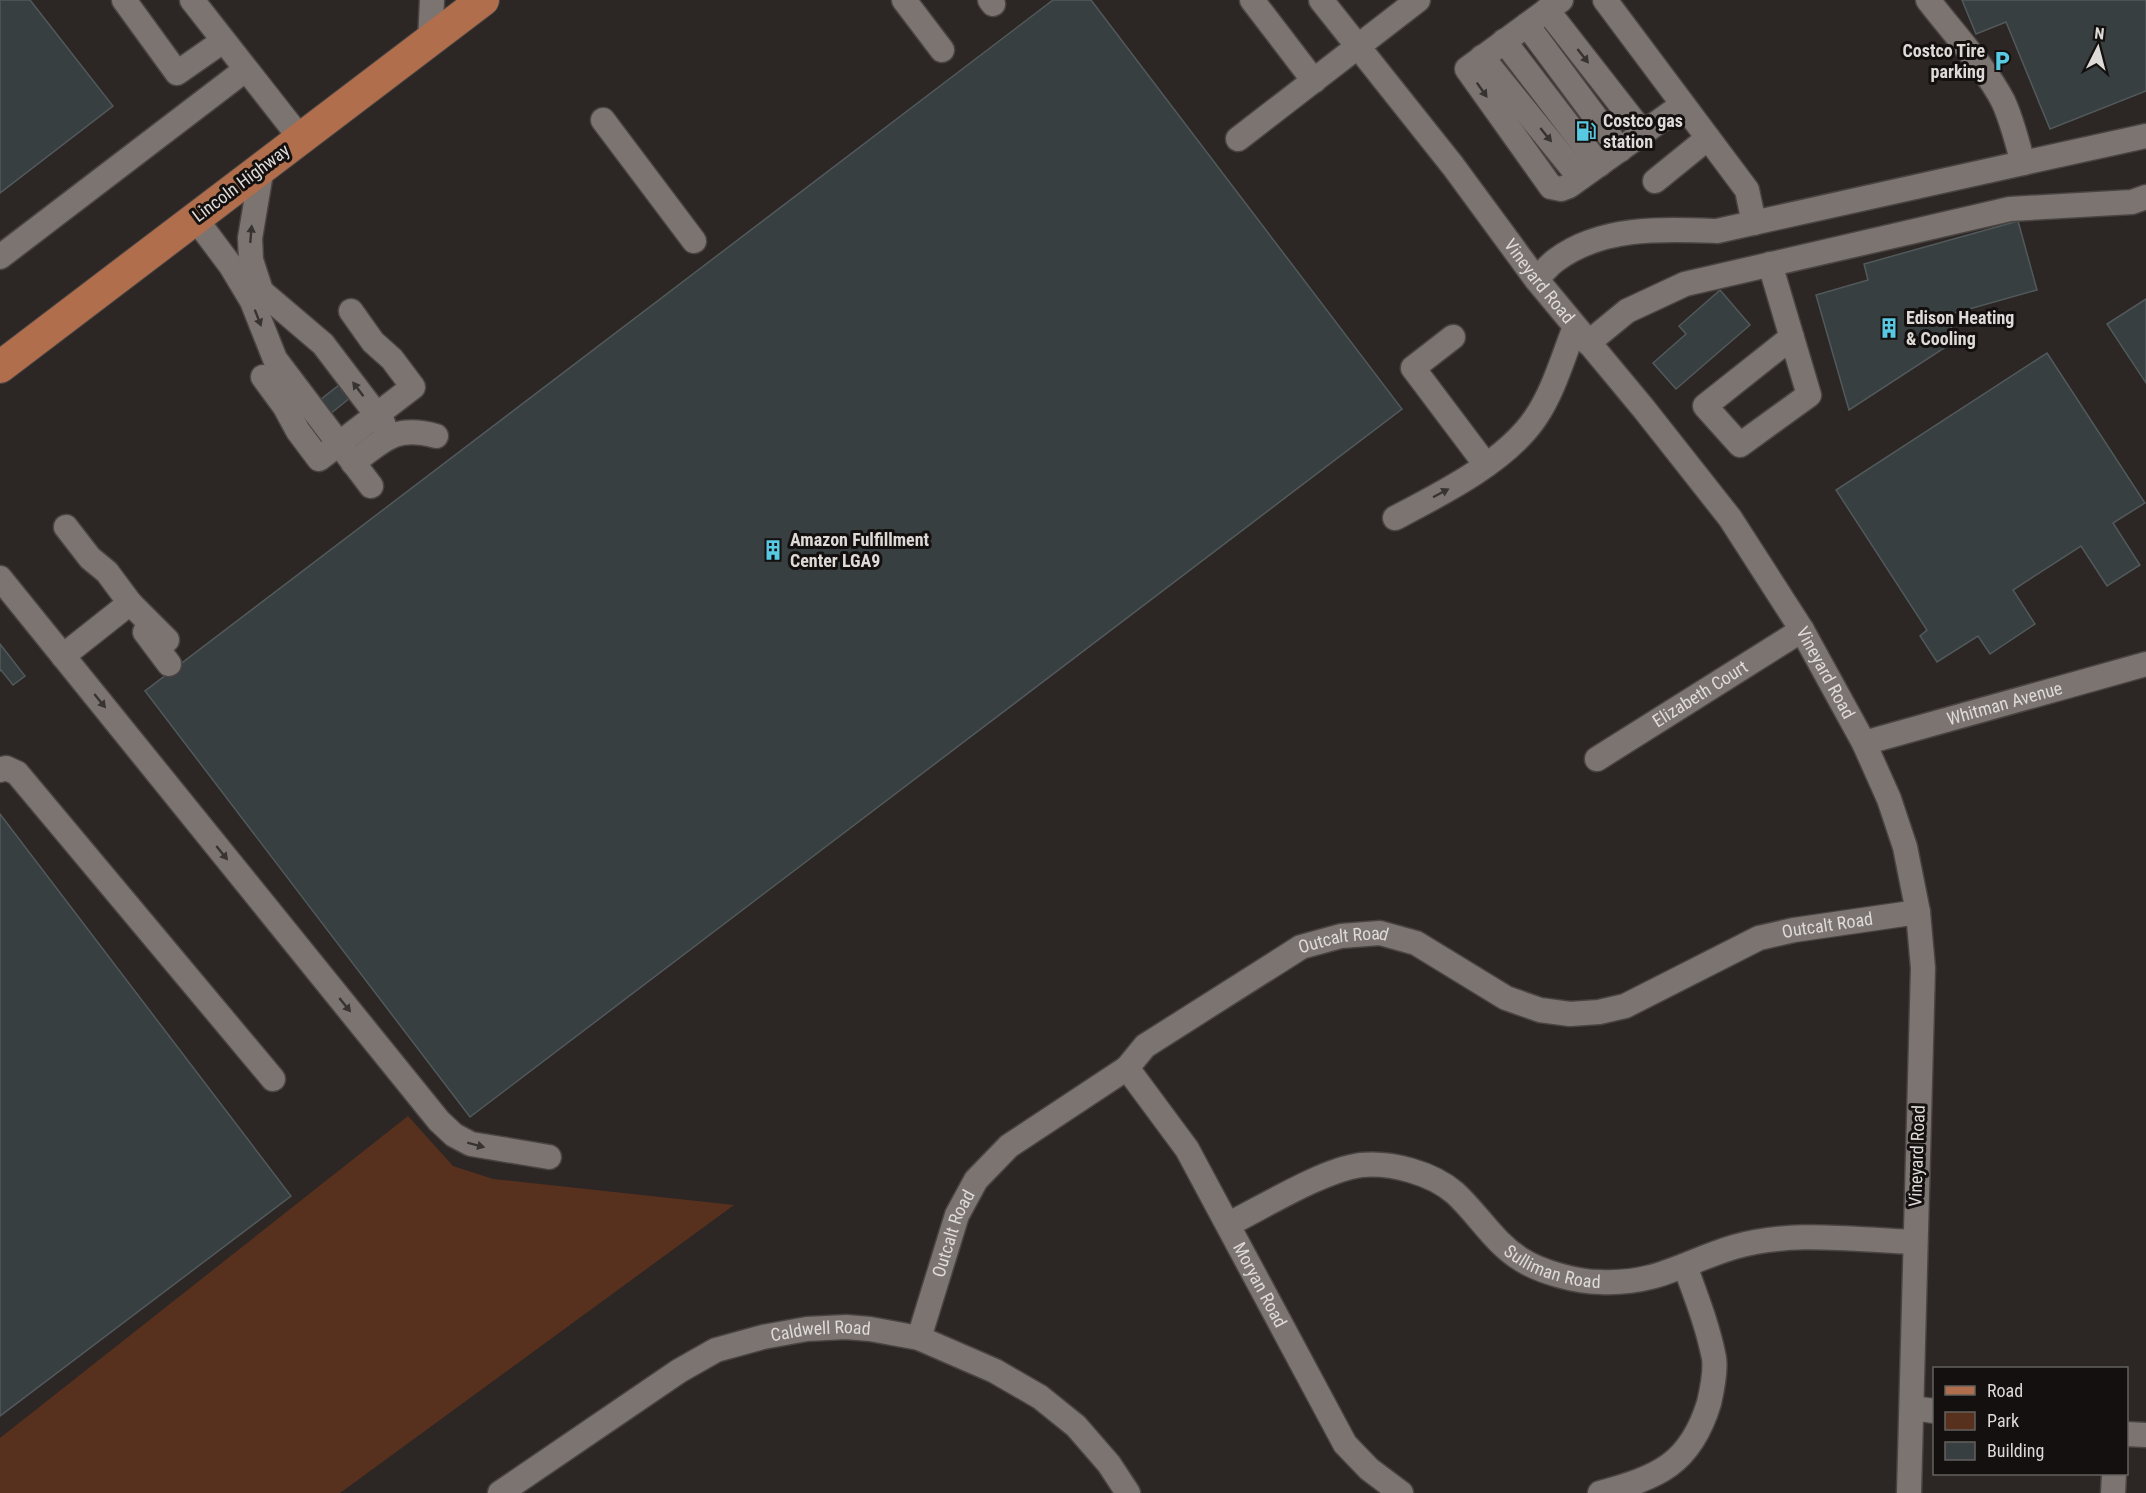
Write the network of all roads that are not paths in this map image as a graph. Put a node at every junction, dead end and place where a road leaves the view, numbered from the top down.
1 (124, 0) edge
2 (192, 0) edge
3 (432, 0) edge
4 (483, 0) edge
5 (1252, 0) edge
6 (1321, 0) edge
7 (1418, 0) edge
8 (1605, 0) edge
9 (1928, 0) edge
10 (911, 3) edge
11 (1554, 5) edge
12 (1527, 25) junction
13 (223, 41) junction
14 (430, 41) junction
15 (1504, 42) junction
16 (1358, 45) junction
17 (942, 50) dead end
18 (245, 70) junction
19 (1314, 81) junction
20 (1682, 105) junction
21 (603, 120) dead end
22 (1643, 133) junction
23 (2146, 136) edge
24 (1708, 138) junction
25 (301, 139) junction
26 (1238, 139) dead end
27 (1620, 150) junction
28 (2023, 163) junction
29 (262, 167) junction
30 (1590, 171) junction
31 (1655, 181) dead end
32 (2146, 197) edge
33 (195, 218) junction
34 (1754, 223) junction
35 (694, 241) dead end
36 (0, 257) edge
37 (1770, 264) junction
38 (231, 266) junction
39 (1536, 279) junction
40 (261, 291) junction
41 (351, 311) dead end
42 (1581, 335) junction
43 (1453, 337) dead end
44 (1792, 337) junction
45 (0, 367) edge
46 (263, 377) dead end
47 (377, 414) junction
48 (436, 436) dead end
49 (388, 437) junction
50 (339, 443) junction
51 (353, 463) junction
52 (1486, 465) junction
53 (371, 486) dead end
54 (1395, 518) dead end
55 (66, 527) dead end
56 (0, 578) edge
57 (130, 603) junction
58 (1802, 630) junction
59 (167, 640) dead end
60 (63, 656) junction
61 (169, 664) dead end
62 (2146, 664) edge
63 (1864, 743) junction
64 (1597, 759) dead end
65 (0, 770) edge
66 (1918, 912) junction
67 (1127, 1068) junction
68 (273, 1079) dead end
69 (549, 1157) dead end
70 (1229, 1224) junction
71 (1915, 1242) junction
72 (1685, 1266) junction
73 (919, 1338) junction
74 (1924, 1409) edge
75 (2128, 1434) edge
76 (2146, 1435) edge
77 (2114, 1475) edge
78 (500, 1493) edge
79 (1128, 1493) edge
80 (1401, 1493) edge
81 (1600, 1493) edge
82 (1909, 1493) edge
83 (2113, 1493) edge

1 - 13 street
2 - 13 street
3 - 14 street
4 - 14 main road, Lincoln Highway
5 - 19 street
6 - 16 street, Vineyard Road
7 - 16 street
8 - 20 street
9 - 28 street
10 - 17 street
11 - 12 street
11 -> 22 street
12 - 15 street
12 - 27 street
13 - 18 street
14 - 25 main road, Lincoln Highway
15 -> 30 street
15 -> 30 street
16 - 19 street
16 - 39 street, Vineyard Road
18 - 25 street
18 - 36 street
19 - 26 street
20 - 22 street
20 - 24 street
21 - 35 street
22 - 27 street
23 - 28 street
24 - 31 street
24 - 34 street
25 - 29 main road, Lincoln Highway
27 - 30 street
28 - 34 street
29 - 33 main road, Lincoln Highway
40 -> 29 street
32 - 37 street
33 - 38 street
33 - 45 main road, Lincoln Highway
34 - 39 street
37 - 42 street
37 - 44 street
38 - 40 street
38 -> 50 street
39 - 42 street, Vineyard Road
47 -> 40 street
41 - 47 street
42 - 52 street
42 - 58 street, Vineyard Road
43 - 52 street
44 - 44 street
46 - 50 street
47 - 49 street
47 - 50 street
48 - 49 street
49 - 51 street
50 - 51 street
51 - 53 street
54 -> 52 street
55 - 57 street
56 - 60 street
57 - 59 street
57 - 60 street
57 - 61 street
58 - 63 street, Vineyard Road
58 - 64 street, Elizabeth Court
60 -> 69 street
62 - 63 street, Whitman Avenue
63 - 66 street, Vineyard Road
65 - 68 street
66 - 67 street, Outcalt Road
66 - 71 street, Vineyard Road
67 - 70 street, Moryan Road
67 - 73 street, Outcalt Road
70 - 72 street, Sulliman Road
70 - 80 street, Moryan Road
71 - 72 street, Sulliman Road
71 - 74 street, Vineyard Road
72 - 81 street
73 - 78 street, Caldwell Road
73 - 79 street, Caldwell Road
74 - 82 street, Vineyard Road
75 - 76 street
77 - 83 street

